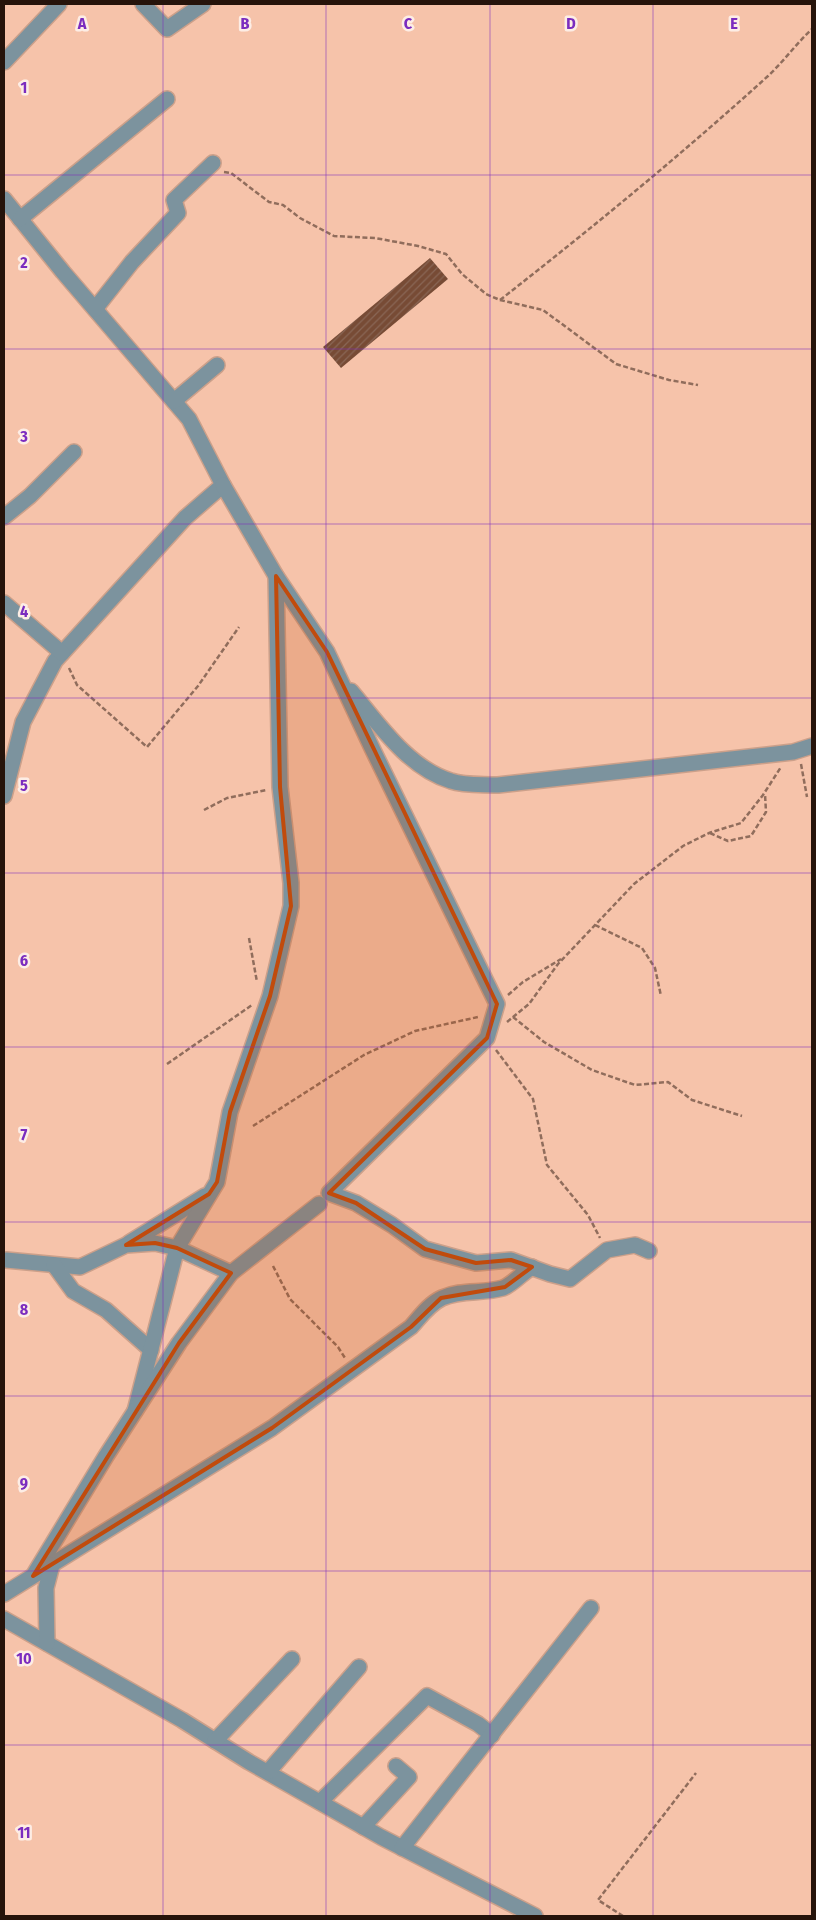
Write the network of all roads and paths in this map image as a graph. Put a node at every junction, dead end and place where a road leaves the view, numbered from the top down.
1 (59, 4) edge
2 (143, 4) edge
3 (203, 4) edge
4 (812, 29) edge
5 (4, 62) edge
6 (167, 99) dead end
7 (210, 166) joint
8 (4, 199) edge
9 (20, 219) junction
10 (500, 300) junction
11 (95, 309) junction
12 (217, 365) dead end
13 (698, 385) dead end
14 (174, 401) junction
15 (74, 452) dead end
16 (223, 485) junction
17 (4, 517) edge
18 (276, 576) junction
19 (4, 603) edge
20 (239, 627) dead end
21 (62, 653) junction
22 (337, 674) junction
23 (800, 749) edge
24 (280, 787) junction
25 (764, 793) junction
26 (4, 796) edge
27 (806, 796) dead end
28 (204, 810) dead end
29 (708, 833) junction
30 (595, 925) junction
31 (249, 938) dead end
32 (565, 956) junction
33 (259, 989) dead end
34 (661, 996) dead end
35 (253, 1004) dead end
36 (499, 1013) junction
37 (513, 1017) junction
38 (487, 1038) junction
39 (167, 1064) dead end
40 (742, 1116) dead end
41 (253, 1126) dead end
42 (209, 1194) junction
43 (320, 1204) dead end
44 (126, 1245) junction
45 (177, 1248) junction
46 (607, 1250) junction
47 (649, 1251) dead end
48 (6, 1260) dead end
49 (54, 1265) junction
50 (273, 1266) dead end
51 (532, 1267) junction
52 (231, 1273) junction
53 (151, 1350) junction
54 (352, 1370) junction
55 (135, 1411) junction
56 (52, 1564) junction
57 (33, 1576) junction
58 (4, 1594) edge
59 (591, 1608) dead end
60 (4, 1619) edge
61 (46, 1643) junction
62 (292, 1659) dead end
63 (359, 1668) dead end
64 (492, 1735) junction
65 (215, 1741) junction
66 (396, 1766) dead end
67 (268, 1772) junction
68 (696, 1773) dead end
69 (320, 1802) junction
70 (363, 1827) junction
71 (402, 1848) junction
72 (535, 1916) edge
73 (623, 1916) edge

1 - 5 street
2 - 3 street
4 - 10 path
6 - 9 street
7 - 10 path
7 - 11 street
8 - 9 street
9 - 11 street
10 - 13 path
11 - 14 street
12 - 14 street
14 - 16 street
15 - 17 street
16 - 18 street
16 - 21 street
18 - 22 street
18 - 24 street
19 - 21 street
20 - 21 path
21 - 26 street
22 - 23 street
22 - 36 street
23 - 25 path
23 - 27 path
24 - 28 path
24 - 42 street
25 - 29 path
25 - 29 path
29 - 30 path
30 - 32 path
30 - 34 path
31 - 33 path
32 - 36 path
32 - 37 path
35 - 39 path
36 - 37 path
36 - 38 street
36 - 41 path
37 - 40 path
38 - 46 path
38 - 51 street
42 - 44 street
42 - 45 street
43 - 52 street
44 - 45 street
44 - 49 street
45 - 52 street
45 - 53 street
46 - 47 street
46 - 51 street
48 - 49 street
49 - 53 street
50 - 54 path
51 - 54 street
52 - 55 street
53 - 55 street
54 - 56 street
55 - 57 street
56 - 57 street
56 - 61 street
57 - 58 street
59 - 64 street
60 - 61 street
61 - 65 street
62 - 65 street
63 - 67 street
64 - 69 street
64 - 71 street
65 - 67 street
66 - 70 street
67 - 69 street
68 - 73 path
69 - 70 street
70 - 71 street
71 - 72 street

